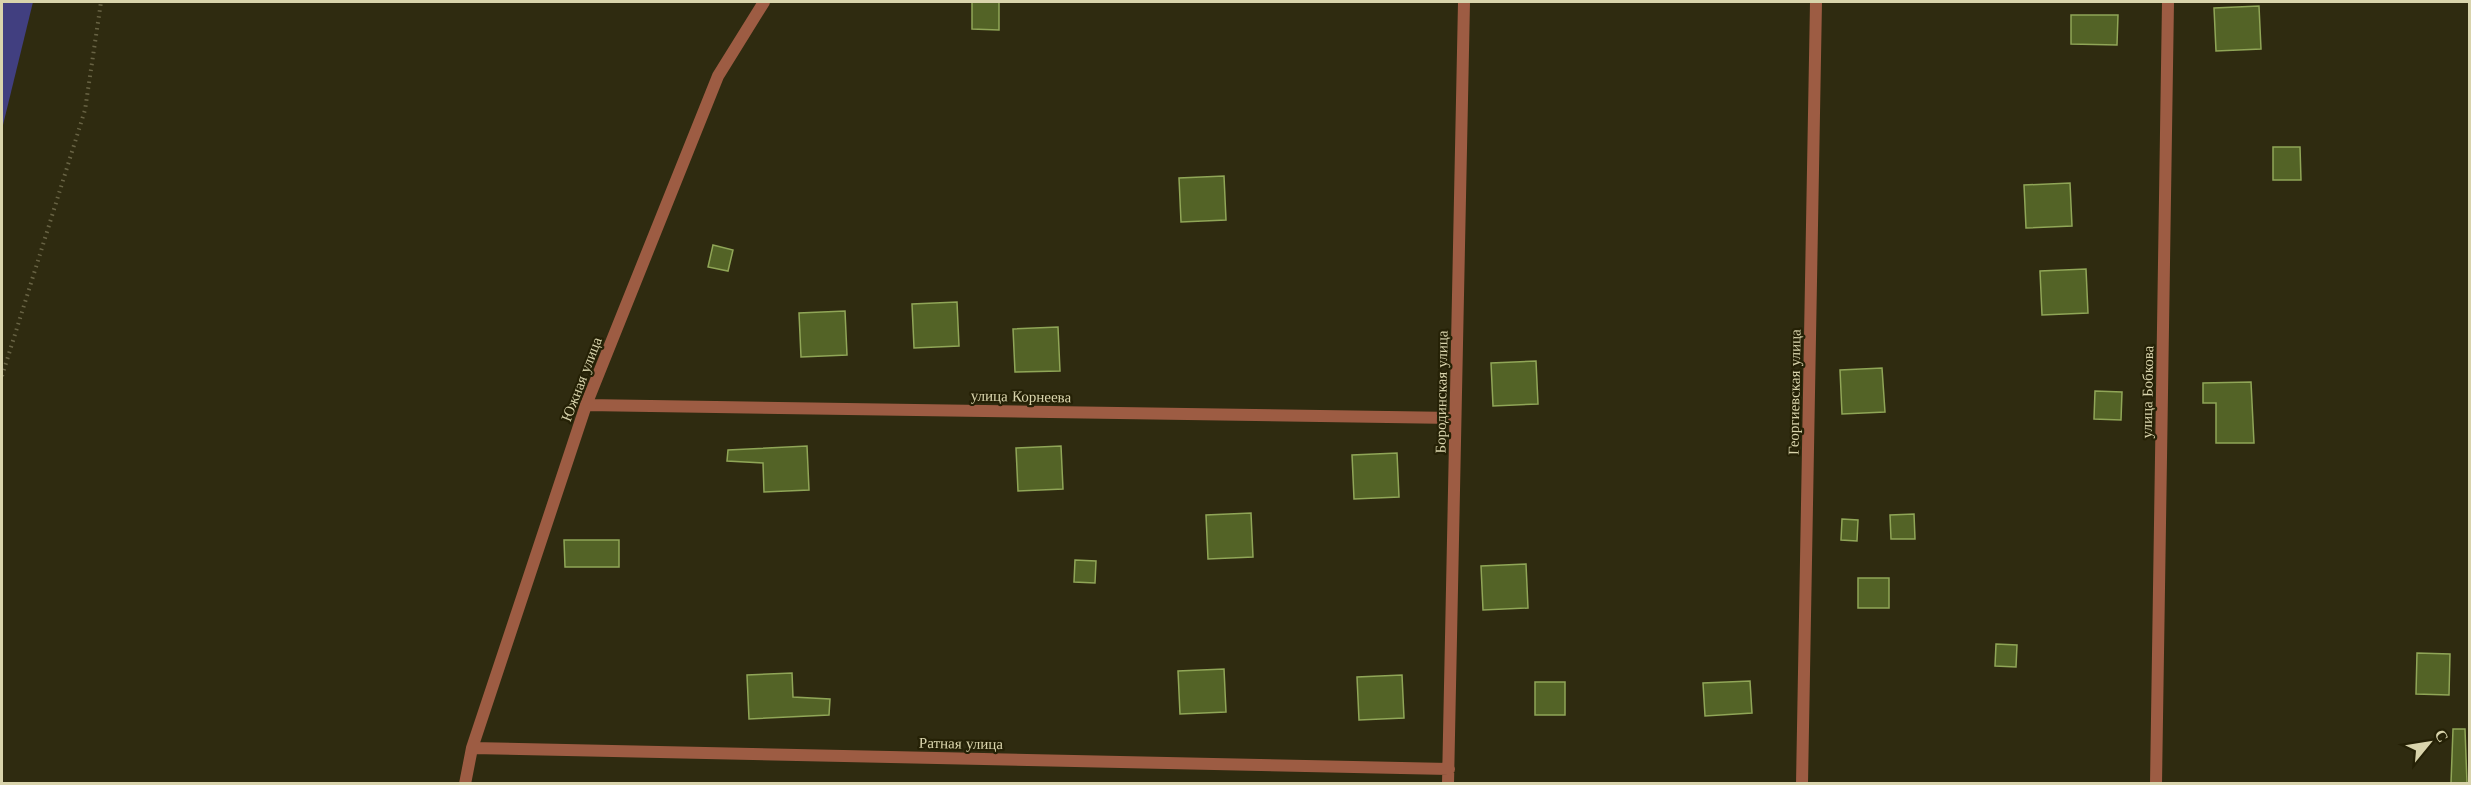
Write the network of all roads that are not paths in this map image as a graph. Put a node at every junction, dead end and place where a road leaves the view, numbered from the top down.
1 (764, 2) edge
2 (1464, 2) edge
3 (1816, 2) edge
4 (2168, 2) edge
5 (586, 405) junction
6 (1455, 418) junction
7 (472, 748) junction
8 (1449, 769) junction
9 (465, 783) edge
10 (1448, 783) edge
11 (1802, 783) edge
12 (2156, 783) edge

1 - 5 street, Южная улица
2 - 6 street, Бородинская улица
3 - 11 street, Георгиевская улица
4 - 12 street, улица Бобкова
5 - 6 street, улица Корнеева
5 - 7 street, Южная улица
6 - 8 street, Бородинская улица
7 - 8 street, Ратная улица
7 - 9 street, Южная улица
8 - 10 street, Бородинская улица

